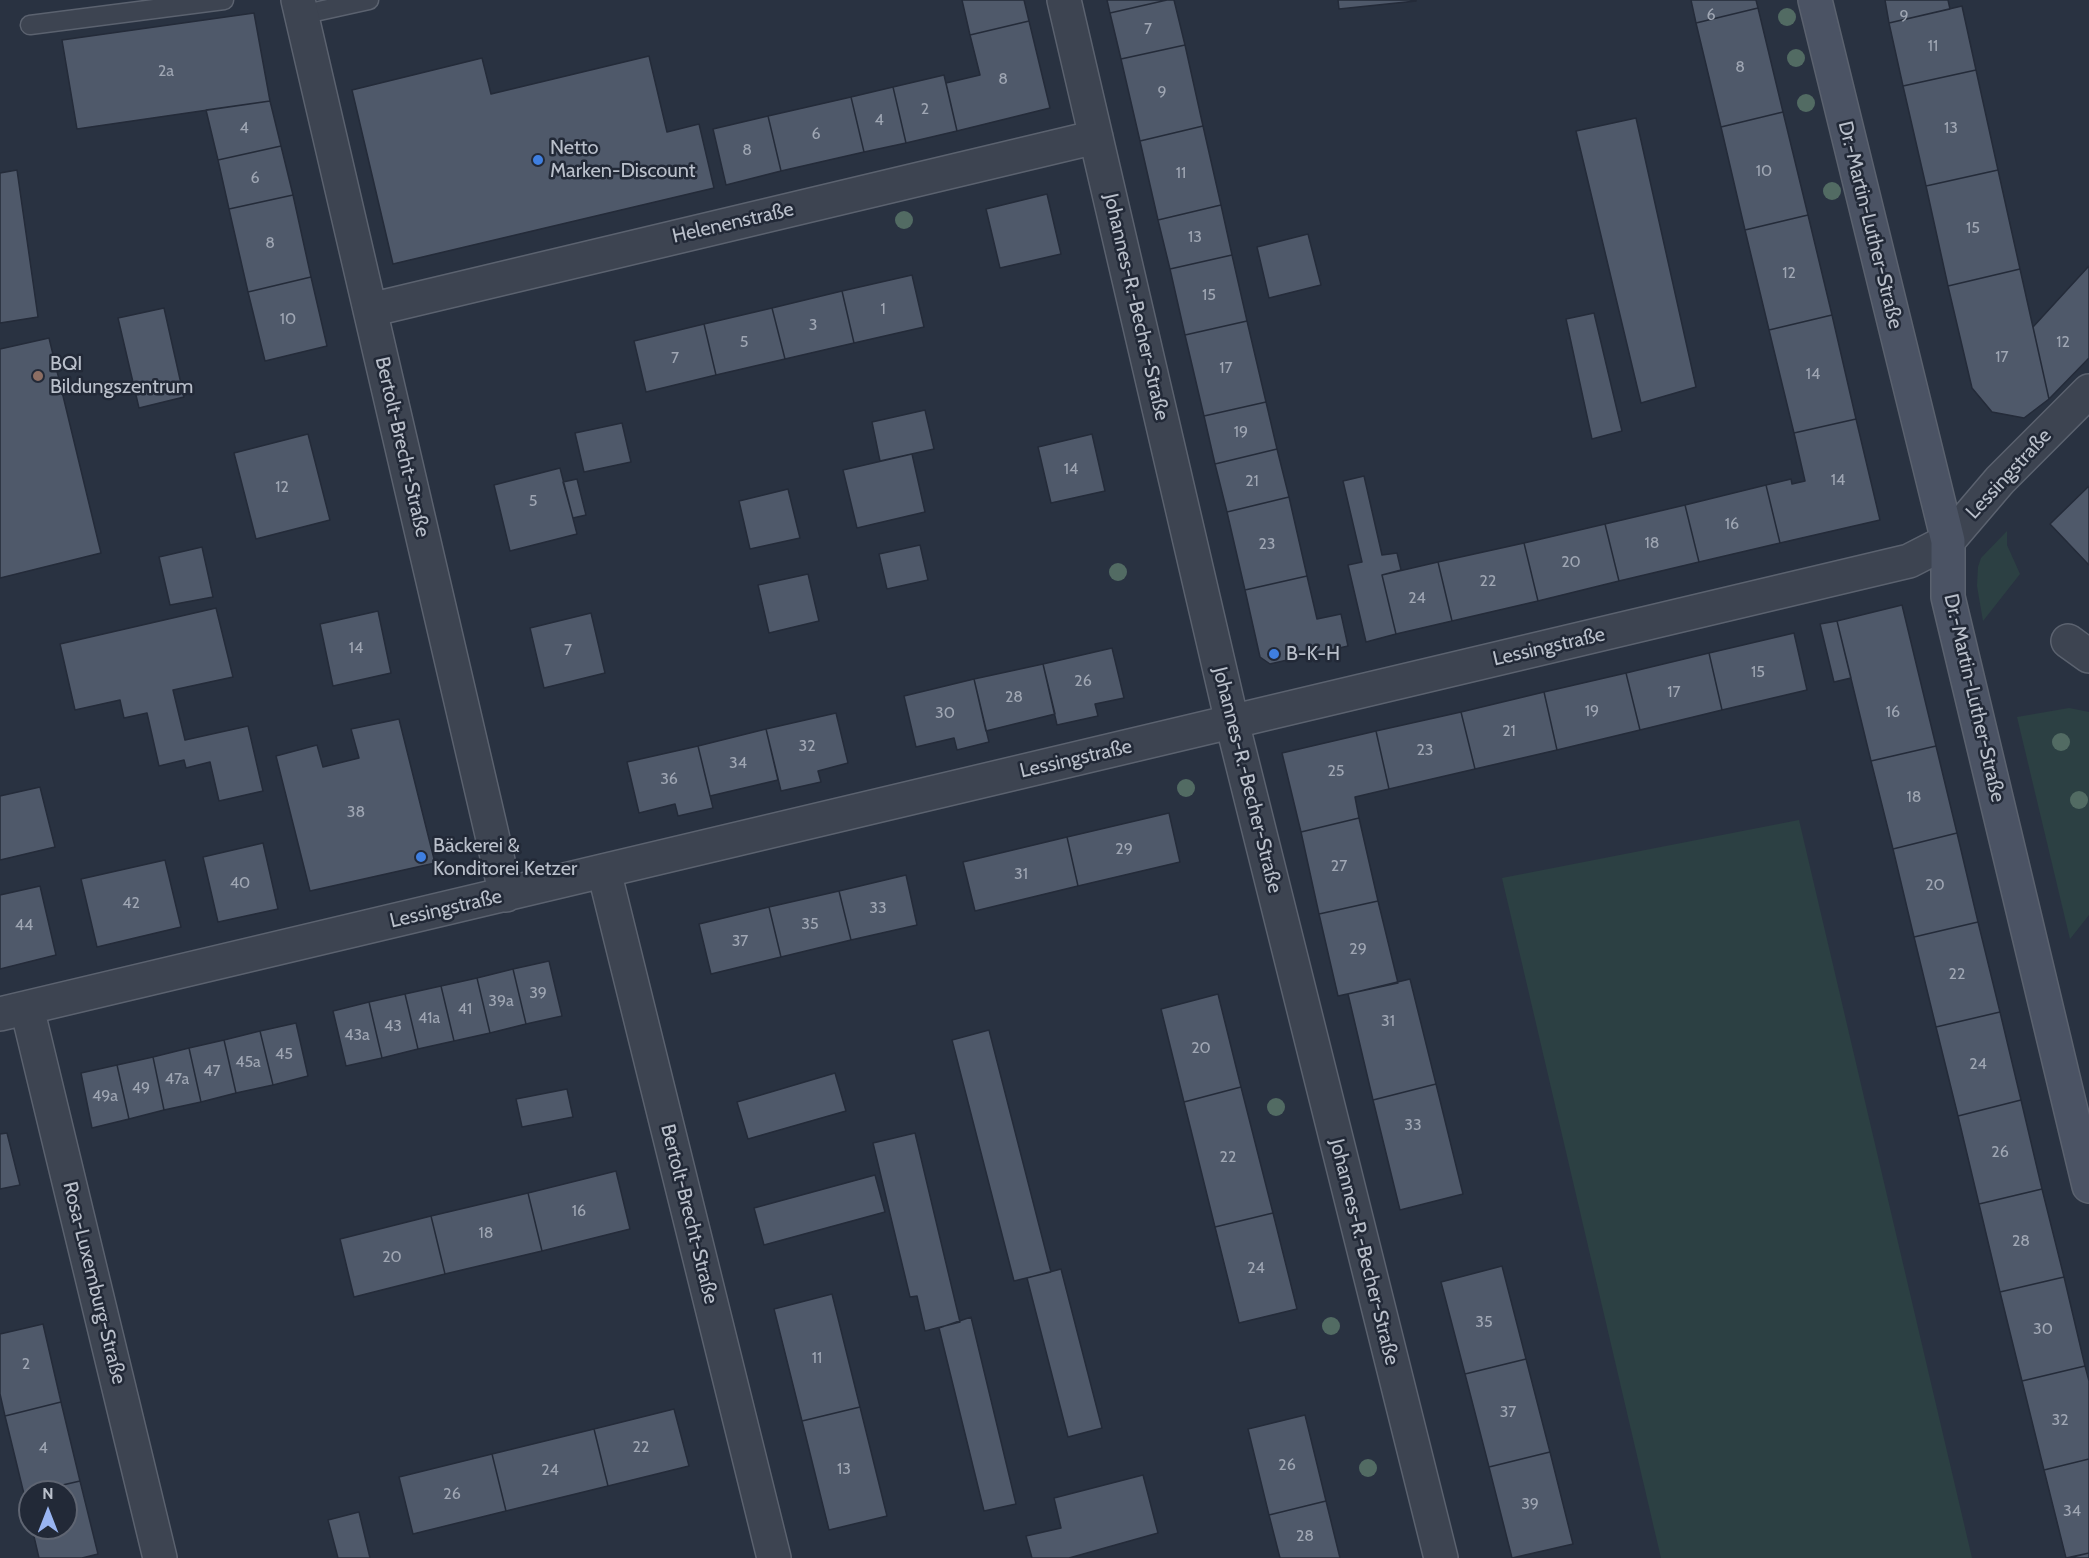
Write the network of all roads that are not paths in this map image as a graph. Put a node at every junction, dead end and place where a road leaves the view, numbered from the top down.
1 (224, 0) edge
2 (369, 0) edge
3 (1064, 0) edge
4 (1815, 0) edge
5 (299, 8) edge
6 (30, 25) dead end
7 (1096, 137) junction
8 (370, 310) junction
9 (2089, 391) edge
10 (1948, 541) junction
11 (1232, 722) junction
12 (604, 871) junction
13 (506, 895) junction
14 (14, 1011) edge
15 (2089, 1186) edge
16 (160, 1558) edge
17 (774, 1558) edge
18 (1441, 1558) edge

1 - 6 lane
2 - 5 lane
3 - 7 street, Johannes-R.-Becher-Straße
4 - 10 street, Dr.-Martin-Luther-Straße
5 - 8 street, Bertolt-Brecht-Straße
7 - 8 street, Helenenstraße
7 - 11 street, Johannes-R.-Becher-Straße
8 - 13 street, Bertolt-Brecht-Straße
9 - 10 street, Lessingstraße
10 - 11 street, Lessingstraße
10 - 15 street, Dr.-Martin-Luther-Straße
11 - 12 street, Lessingstraße
11 - 18 street, Johannes-R.-Becher-Straße
12 - 13 street, Lessingstraße
12 - 17 street, Bertolt-Brecht-Straße
13 - 14 street, Lessingstraße
14 - 16 street, Rosa-Luxemburg-Straße

